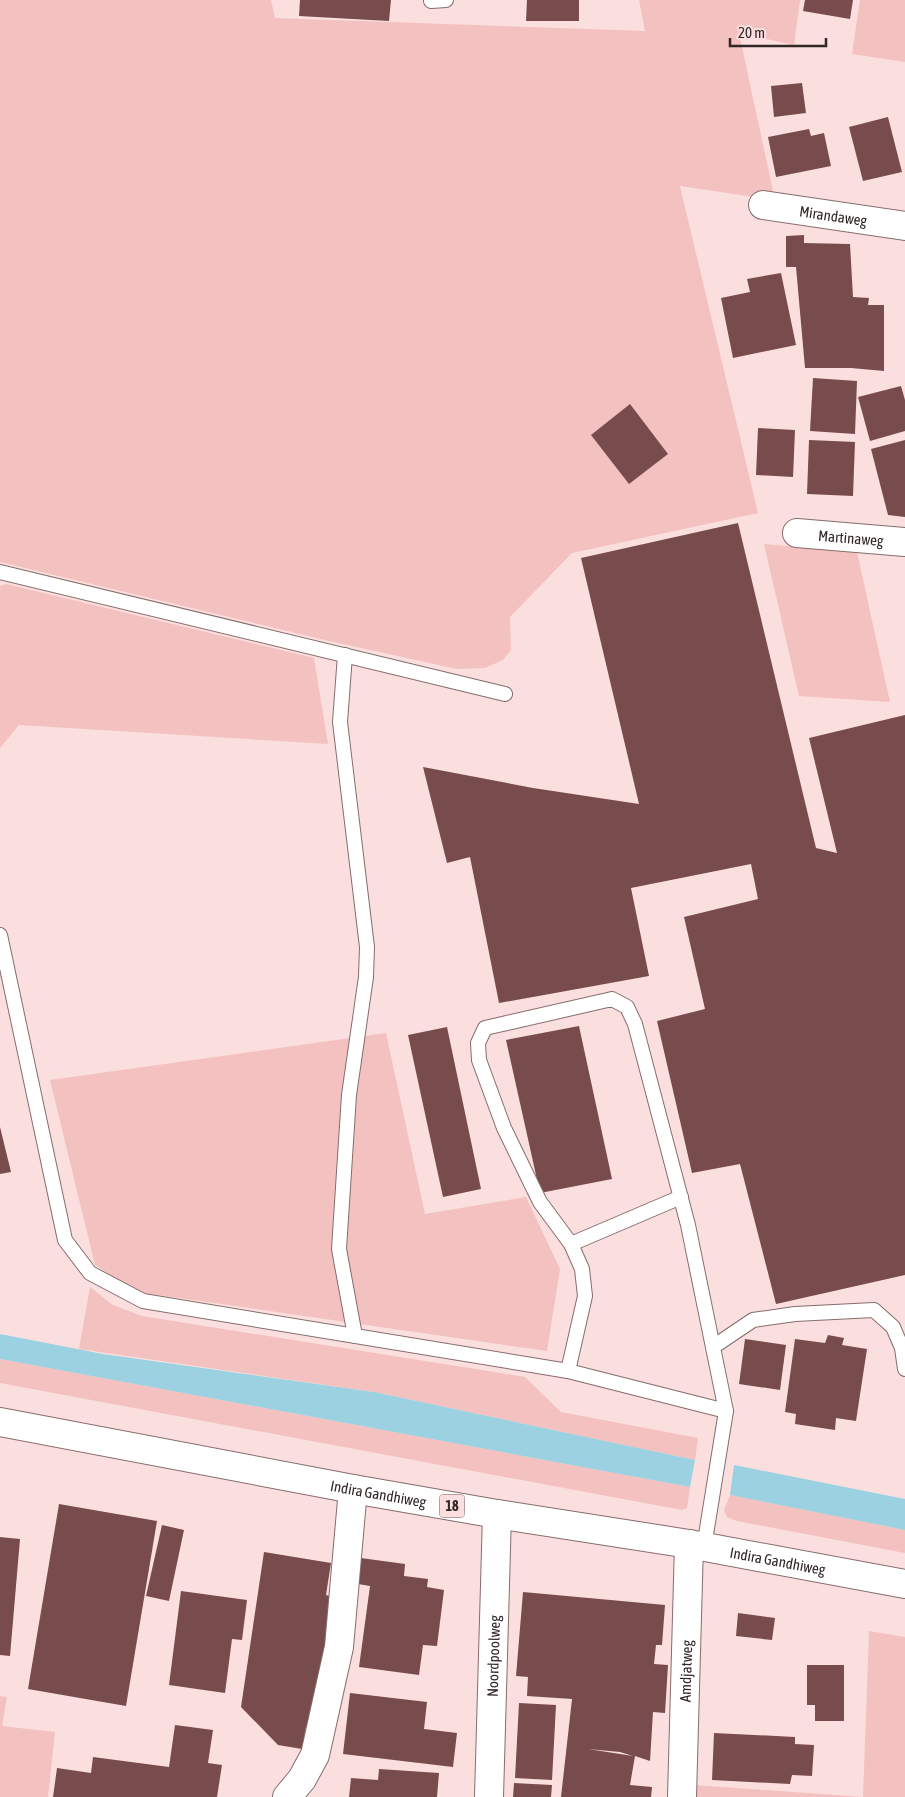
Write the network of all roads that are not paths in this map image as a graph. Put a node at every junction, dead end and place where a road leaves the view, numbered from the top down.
1 (446, 0) edge
2 (431, 1) edge
3 (763, 205) dead end
4 (905, 226) edge
5 (797, 533) dead end
6 (905, 542) edge
7 (0, 572) edge
8 (345, 655) junction
9 (505, 694) dead end
10 (0, 935) edge
11 (681, 1197) junction
12 (571, 1244) junction
13 (355, 1336) junction
14 (713, 1347) junction
15 (905, 1369) edge
16 (568, 1371) junction
17 (726, 1411) junction
18 (0, 1422) edge
19 (353, 1488) junction
20 (497, 1514) junction
21 (696, 1545) junction
22 (905, 1584) edge
23 (287, 1797) edge
24 (489, 1797) edge
25 (682, 1797) edge

1 - 2 lane
3 - 4 street, Mirandaweg
5 - 6 street, Martinaweg
7 - 8 lane
8 - 9 lane
8 - 13 lane
10 - 13 lane
11 - 12 lane
11 - 12 lane
11 - 14 lane
12 - 16 lane
13 - 16 lane
14 - 15 lane
14 - 17 lane
16 - 17 lane
17 - 21 lane
18 - 19 street, Indira Gandhiweg / 18
19 - 20 street, Indira Gandhiweg / 18
19 - 23 street
20 - 21 street, Indira Gandhiweg / 18
20 - 24 street, Noordpoolweg
21 - 22 street, Indira Gandhiweg / 18
21 - 25 street, Amdjatweg

